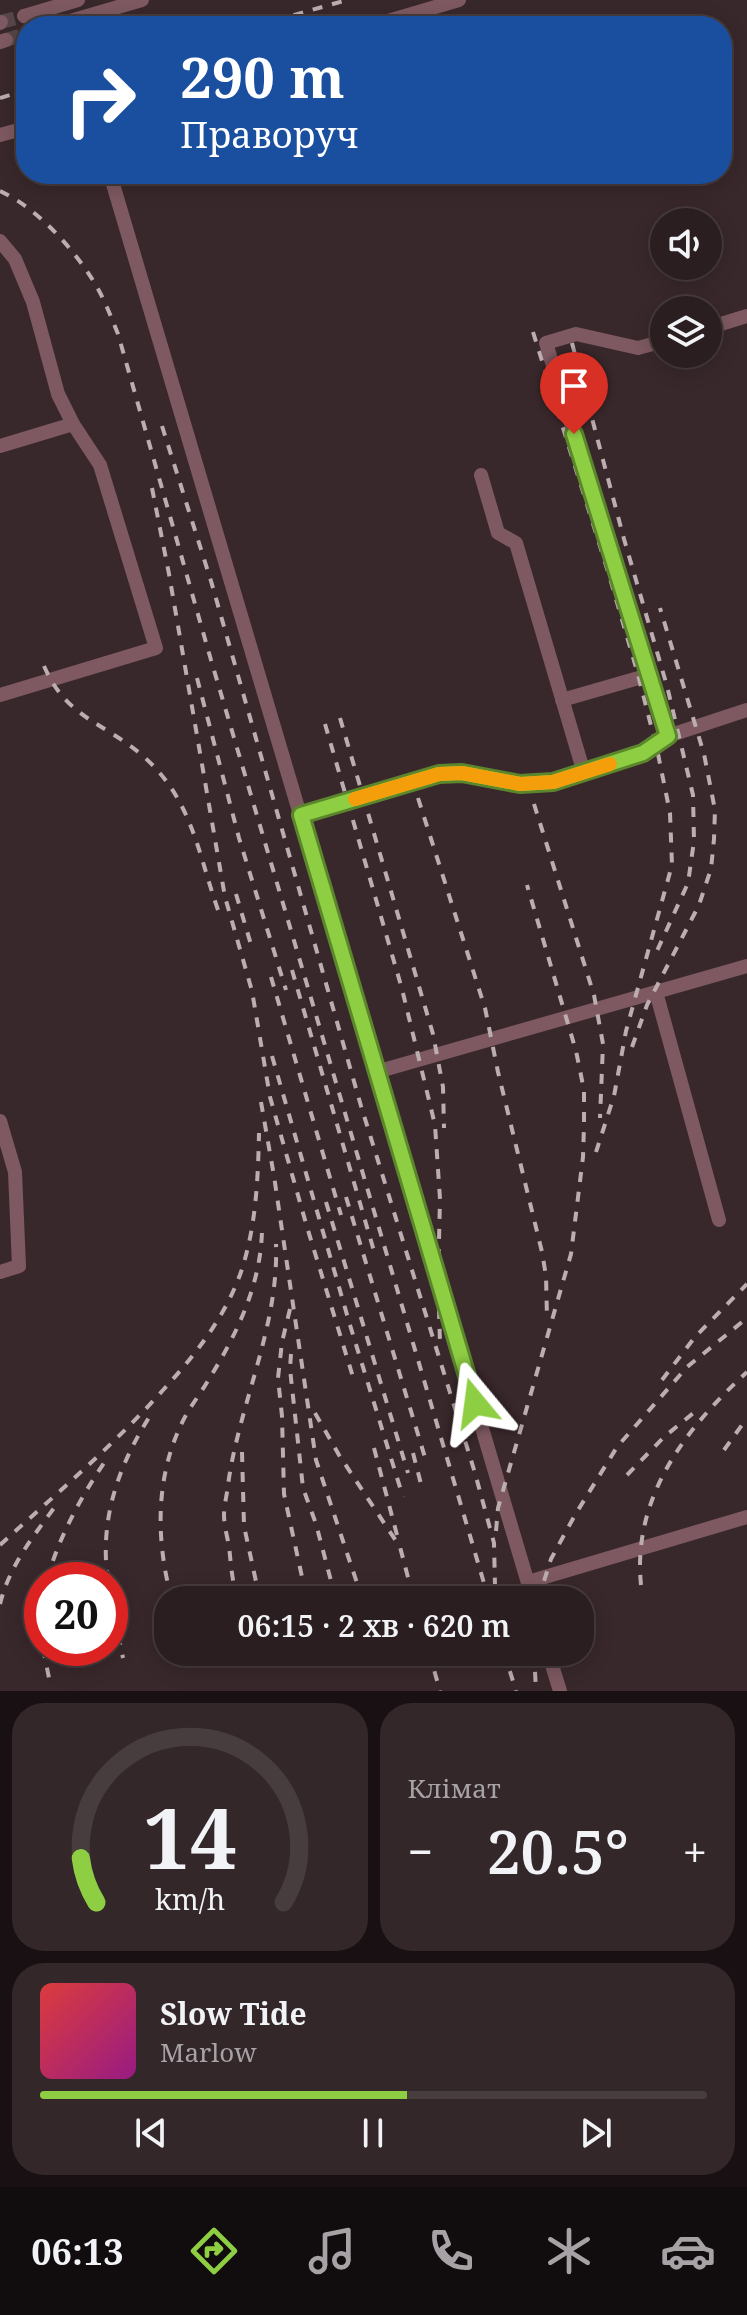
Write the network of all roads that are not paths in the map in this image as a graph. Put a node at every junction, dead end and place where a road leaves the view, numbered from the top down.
1 (78, 0) edge
2 (142, 0) edge
3 (459, 0) edge
4 (24, 16) tunnel mouth
5 (87, 16) edge
6 (405, 16) edge
7 (113, 184) edge
8 (0, 241) edge
9 (747, 316) edge
10 (722, 324) edge
11 (650, 345) edge
12 (73, 424) junction
13 (0, 446) edge
14 (481, 475) dead end
15 (649, 675) junction
16 (0, 695) edge
17 (562, 700) junction
18 (747, 710) edge
19 (668, 736) junction
20 (584, 773) junction
21 (301, 815) junction
22 (747, 966) edge
23 (656, 992) junction
24 (376, 1072) junction
25 (0, 1121) edge
26 (719, 1220) dead end
27 (0, 1272) edge
28 (747, 1517) edge
29 (528, 1582) junction
30 (529, 1586) edge
31 (552, 1666) edge
32 (560, 1691) edge

1 - 4 lane
2 - 5 lane
3 - 6 lane
7 - 21 lane
8 - 12 lane
9 - 10 lane
11 - 15 lane
12 - 13 lane
12 - 16 lane
14 - 17 lane
15 - 17 lane
15 - 19 lane
17 - 20 lane
18 - 19 lane
19 - 20 lane
20 - 21 lane
21 - 24 lane
22 - 23 lane
23 - 24 lane
23 - 26 lane
24 - 29 lane
25 - 27 lane
28 - 29 lane
29 - 30 lane
31 - 32 lane

